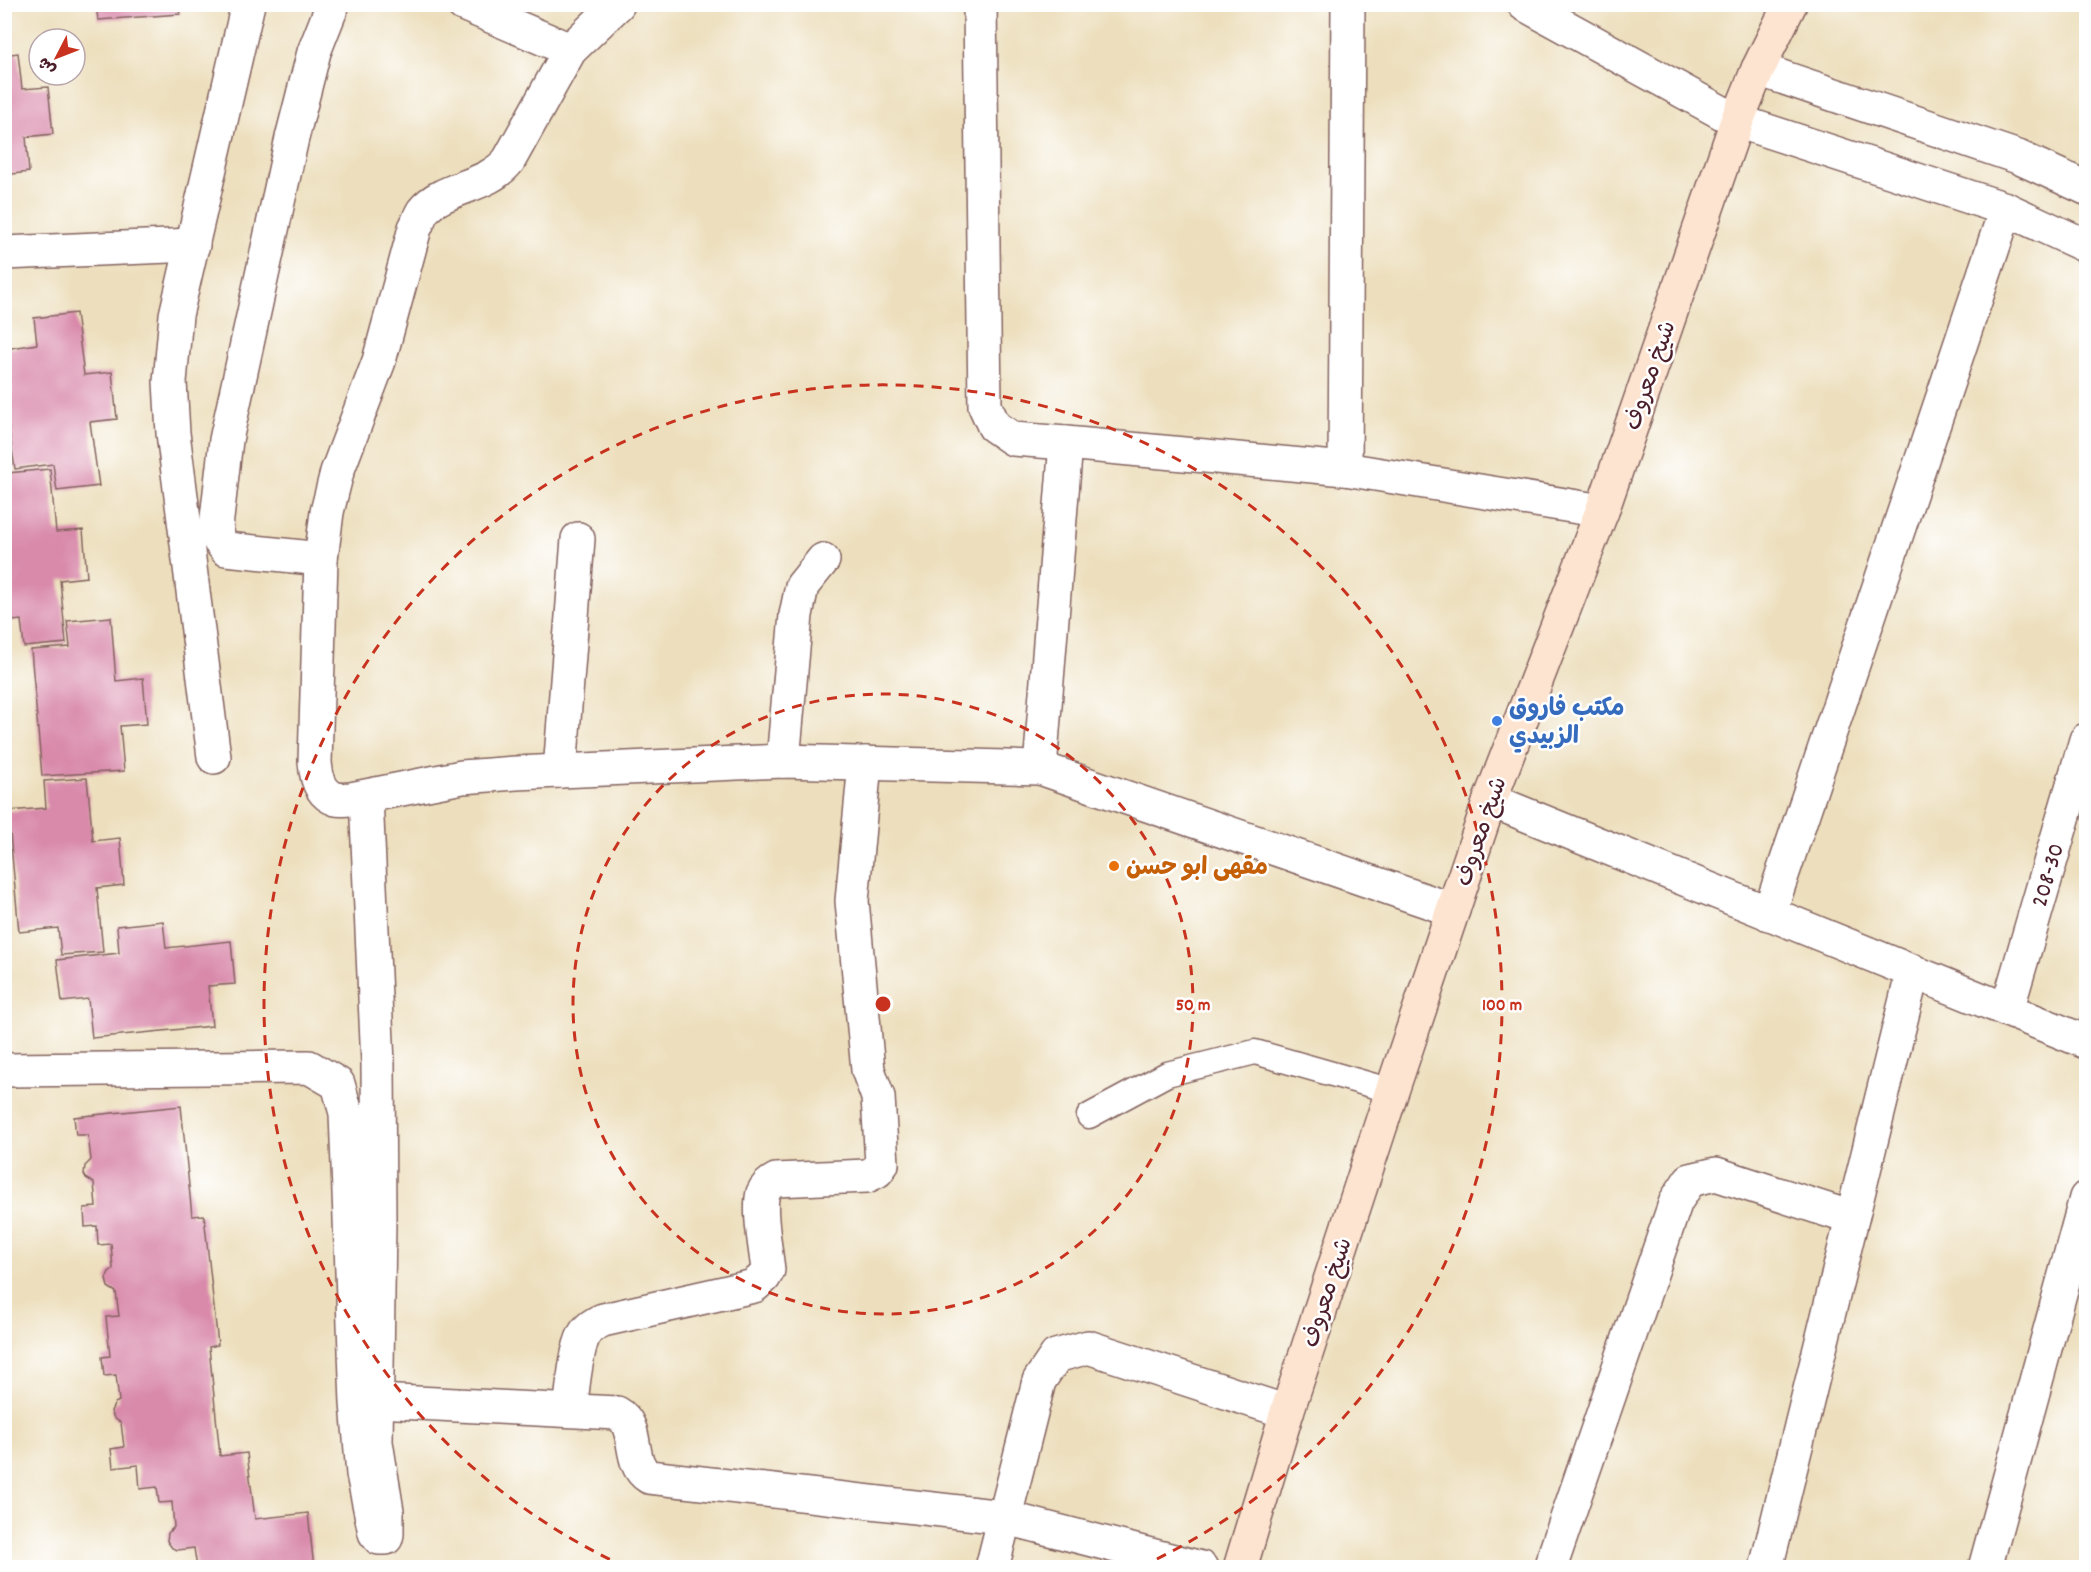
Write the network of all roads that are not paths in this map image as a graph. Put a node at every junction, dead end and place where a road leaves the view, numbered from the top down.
1 (248, 4) edge
2 (333, 4) edge
3 (463, 4) edge
4 (618, 4) edge
5 (980, 4) edge
6 (1348, 4) edge
7 (1524, 4) edge
8 (1790, 4) edge
9 (570, 50) junction
10 (1758, 69) junction
11 (1737, 121) junction
12 (2086, 188) edge
13 (2006, 209) junction
14 (193, 245) junction
15 (2086, 246) edge
16 (4, 253) edge
17 (1066, 442) junction
18 (1345, 469) junction
19 (1602, 510) junction
20 (578, 539) dead end
21 (321, 559) junction
22 (824, 560) dead end
23 (2086, 740) edge
24 (214, 757) dead end
25 (783, 761) junction
26 (865, 763) junction
27 (1040, 768) junction
28 (560, 771) junction
29 (366, 797) junction
30 (1490, 800) junction
31 (1453, 910) junction
32 (1769, 914) junction
33 (1912, 971) junction
34 (2007, 1010) junction
35 (2086, 1042) edge
36 (4, 1070) edge
37 (1392, 1091) junction
38 (1089, 1116) dead end
39 (2086, 1198) edge
40 (1852, 1218) junction
41 (377, 1401) junction
42 (570, 1410) junction
43 (1287, 1412) junction
44 (1003, 1517) junction
45 (992, 1568) edge
46 (1201, 1568) edge
47 (1240, 1568) edge
48 (1550, 1568) edge
49 (1766, 1568) edge
50 (1985, 1568) edge

1 - 14 street
2 - 21 street
3 - 9 street
4 - 9 street
5 - 17 street
6 - 18 street
7 - 11 street
8 - 10 street, شیخ معروف
9 - 21 street
10 - 11 street, شیخ معروف
10 - 12 street
11 - 13 street
11 - 19 street, شیخ معروف
13 - 15 street
13 - 32 street
14 - 16 street
14 - 24 street
17 - 18 street
17 - 27 street
18 - 19 street
19 - 30 street, شیخ معروف
20 - 28 street
21 - 29 street
22 - 25 street
23 - 34 street, 208-30
25 - 26 street
25 - 28 street
26 - 27 street
26 - 42 street
27 - 31 street
28 - 29 street
29 - 41 street
30 - 31 street, شیخ معروف
30 - 32 street
31 - 37 street, شیخ معروف
32 - 33 street
33 - 34 street
33 - 40 street
34 - 35 street
36 - 41 street
37 - 38 lane
37 - 43 street, شیخ معروف
39 - 50 street
40 - 48 street
40 - 49 street
41 - 42 street
42 - 44 street
43 - 44 street
43 - 47 street, شیخ معروف
44 - 45 street
44 - 46 street

